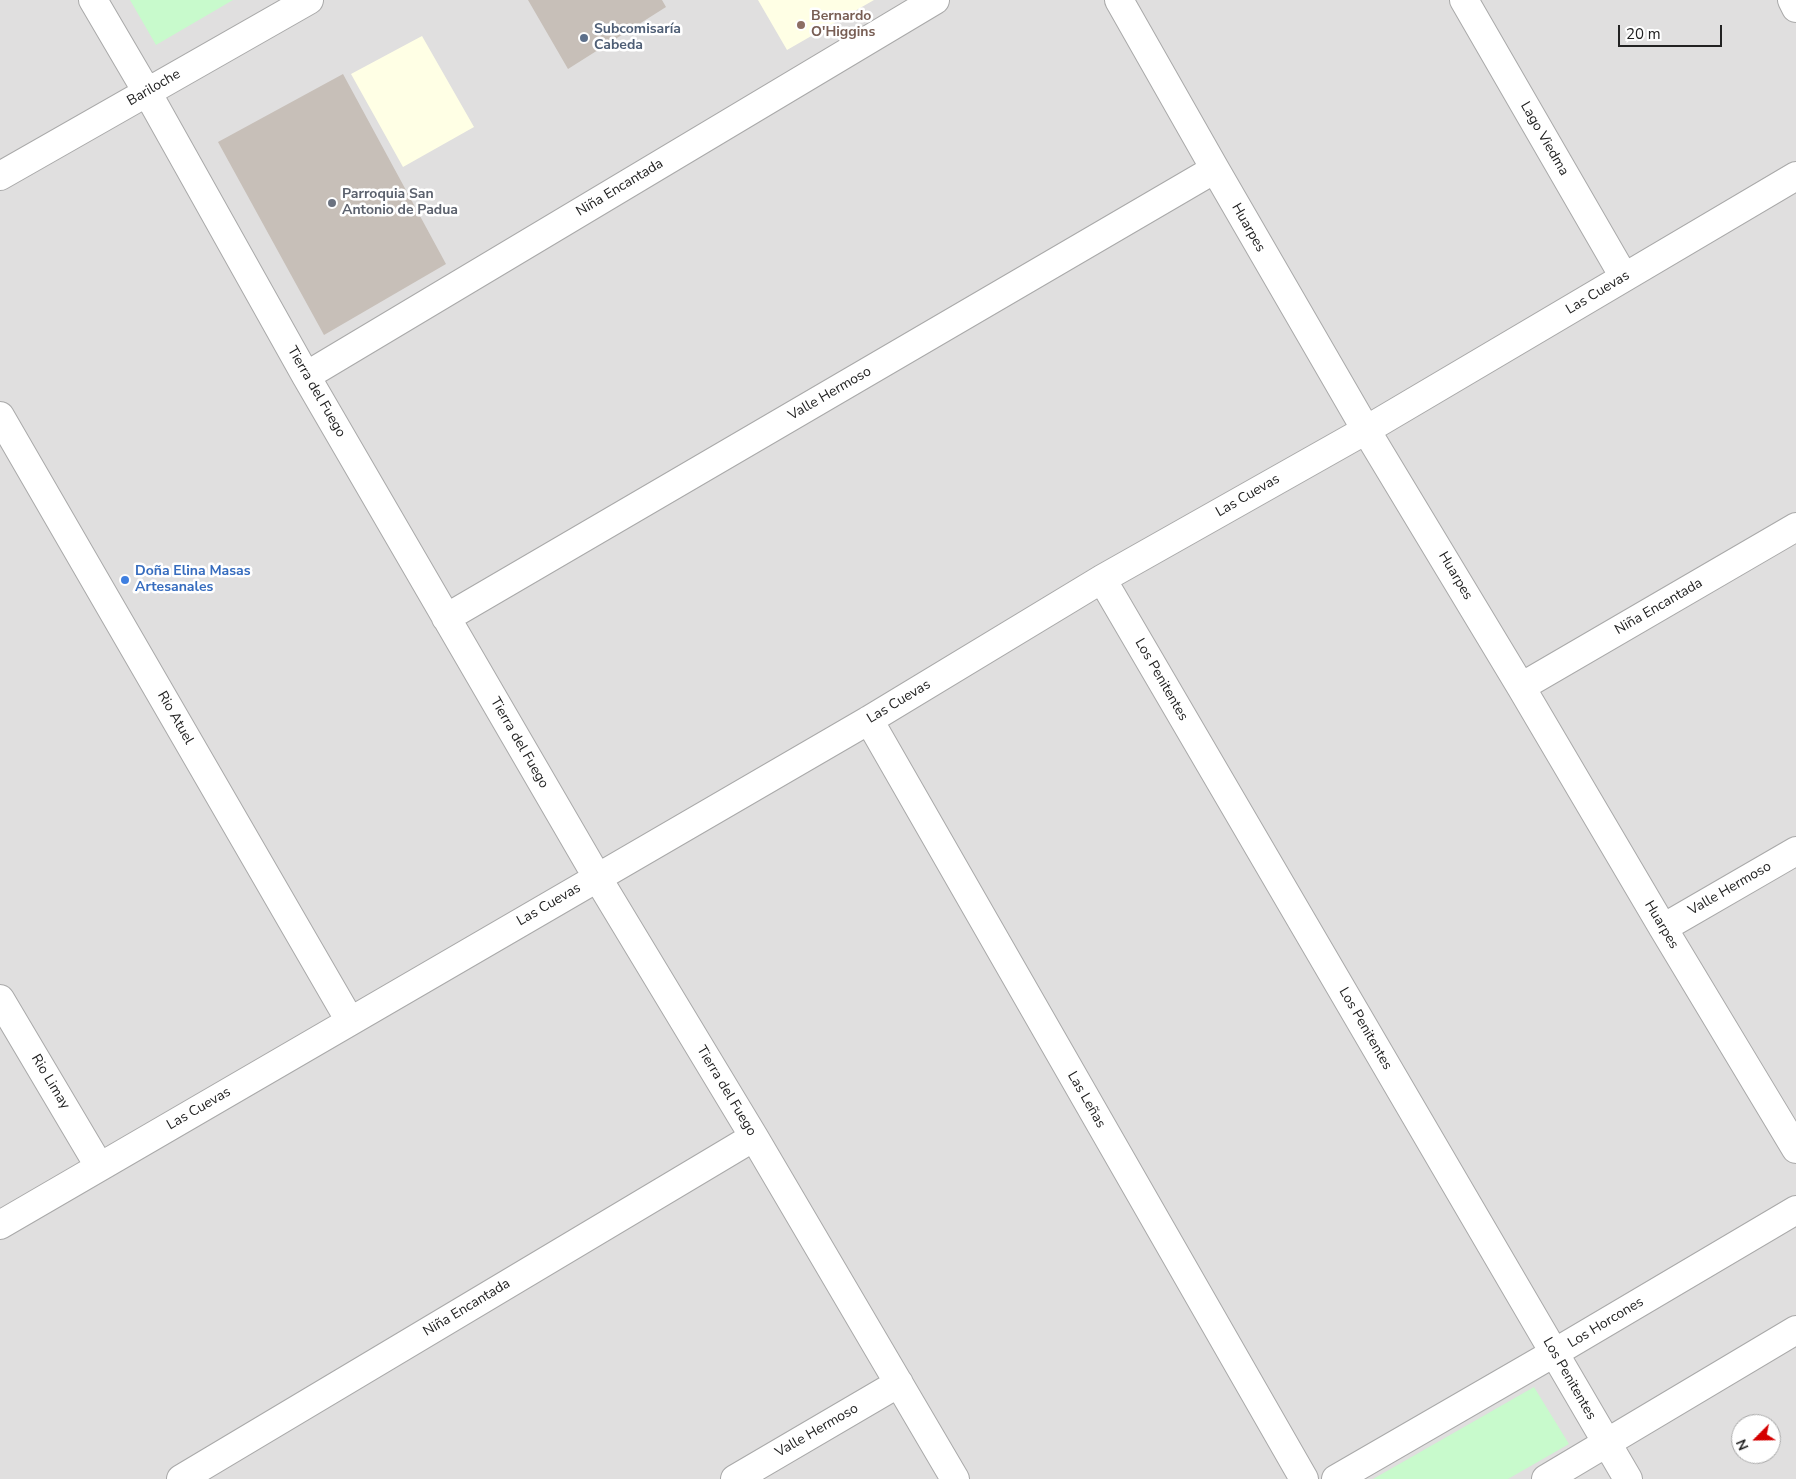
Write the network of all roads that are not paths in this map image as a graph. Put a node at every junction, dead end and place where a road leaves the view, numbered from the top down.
1 (93, 0) edge
2 (309, 0) edge
3 (935, 0) edge
4 (1119, 0) edge
5 (1464, 0) edge
6 (1792, 0) edge
7 (1796, 8) edge
8 (147, 92) junction
9 (1215, 169) junction
10 (0, 176) edge
11 (1796, 176) edge
12 (1624, 277) junction
13 (306, 376) junction
14 (0, 416) edge
15 (1366, 430) junction
16 (1796, 527) edge
17 (1102, 579) junction
18 (446, 618) junction
19 (1522, 686) junction
20 (868, 720) junction
21 (1796, 851) edge
22 (597, 877) junction
23 (1663, 928) junction
24 (0, 999) edge
25 (350, 1021) junction
26 (754, 1138) junction
27 (1796, 1149) edge
28 (99, 1166) junction
29 (1796, 1210) edge
30 (0, 1225) edge
31 (1796, 1330) edge
32 (1554, 1353) junction
33 (899, 1383) junction
34 (1607, 1443) junction
35 (181, 1479) edge
36 (735, 1479) edge
37 (955, 1479) edge
38 (1304, 1479) edge
39 (1336, 1479) edge
40 (1546, 1479) edge
41 (1628, 1479) edge

1 - 8 street, Tierra del Fuego
2 - 8 street, Bariloche
3 - 13 street, Niña Encantada
4 - 9 street, Huarpes
5 - 12 street, Lago Viedma
6 - 7 street
8 - 10 street, Bariloche
8 - 13 street, Tierra del Fuego
9 - 15 street, Huarpes
9 - 18 street, Valle Hermoso
11 - 12 street, Las Cuevas
12 - 15 street, Las Cuevas
13 - 18 street, Tierra del Fuego
14 - 25 street, Rio Atuel
15 - 17 street, Las Cuevas
15 - 19 street, Huarpes
16 - 19 street, Niña Encantada
17 - 20 street, Las Cuevas
17 - 32 street, Los Penitentes
18 - 22 street, Tierra del Fuego
19 - 23 street, Huarpes
20 - 22 street, Las Cuevas
20 - 38 street, Las Leñas
21 - 23 street, Valle Hermoso
22 - 25 street, Las Cuevas
22 - 26 street, Tierra del Fuego
23 - 27 street, Huarpes
24 - 28 street, Rio Limay
25 - 28 street, Las Cuevas
26 - 33 street, Tierra del Fuego
26 - 35 street, Niña Encantada
28 - 30 street, Las Cuevas
29 - 32 street, Los Horcones
31 - 34 street
32 - 34 street, Los Penitentes
32 - 39 street, Los Horcones
33 - 36 street, Valle Hermoso
33 - 37 street, Tierra del Fuego
34 - 40 street
34 - 41 street, Los Penitentes

